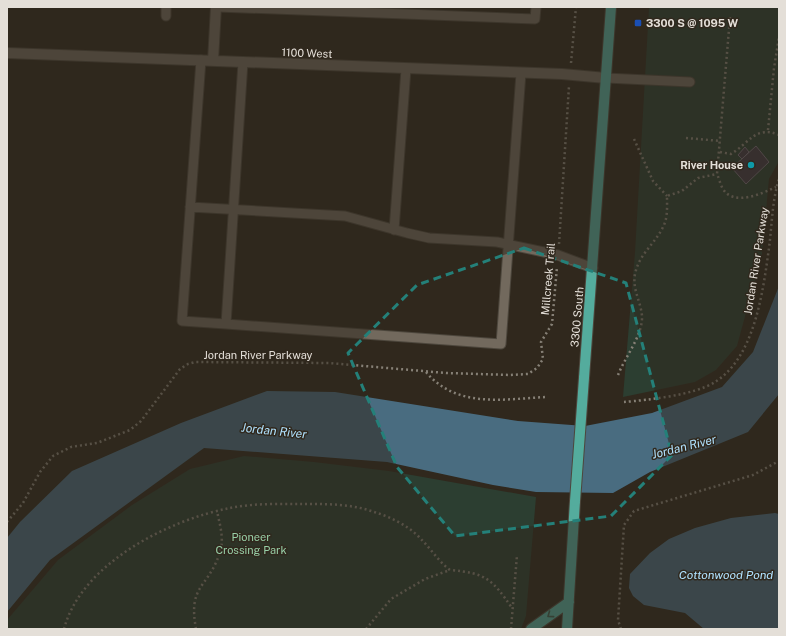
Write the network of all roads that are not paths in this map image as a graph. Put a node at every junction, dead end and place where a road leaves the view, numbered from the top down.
1 (217, 7) edge
2 (536, 7) edge
3 (611, 7) edge
4 (268, 8) edge
5 (7, 53) edge
6 (201, 60) junction
7 (212, 61) junction
8 (243, 62) junction
9 (406, 69) junction
10 (521, 73) junction
11 (606, 78) junction
12 (690, 82) dead end
13 (190, 207) junction
14 (234, 209) junction
15 (394, 230) junction
16 (509, 245) junction
17 (593, 268) junction
18 (226, 324) junction
19 (569, 602) junction
20 (531, 629) edge
21 (567, 629) edge

1 - 4 lane
1 - 7 street
2 - 4 lane
3 - 11 main road, 3300 South
5 - 6 street, 1100 West
6 - 7 street, 1100 West
6 - 13 lane
7 - 8 street, 1100 West
8 - 9 street, 1100 West
8 - 14 lane
9 - 10 street, 1100 West
9 - 15 lane
10 - 11 street, 1100 West
10 - 16 lane
11 - 12 lane
11 - 17 main road, 3300 South
13 - 14 lane
13 - 18 lane
14 - 15 lane
14 - 18 lane
15 - 16 lane
16 - 17 lane
16 - 18 lane
17 - 19 main road, 3300 South, bridge
19 -> 20 main road
19 - 21 main road, 3300 South

